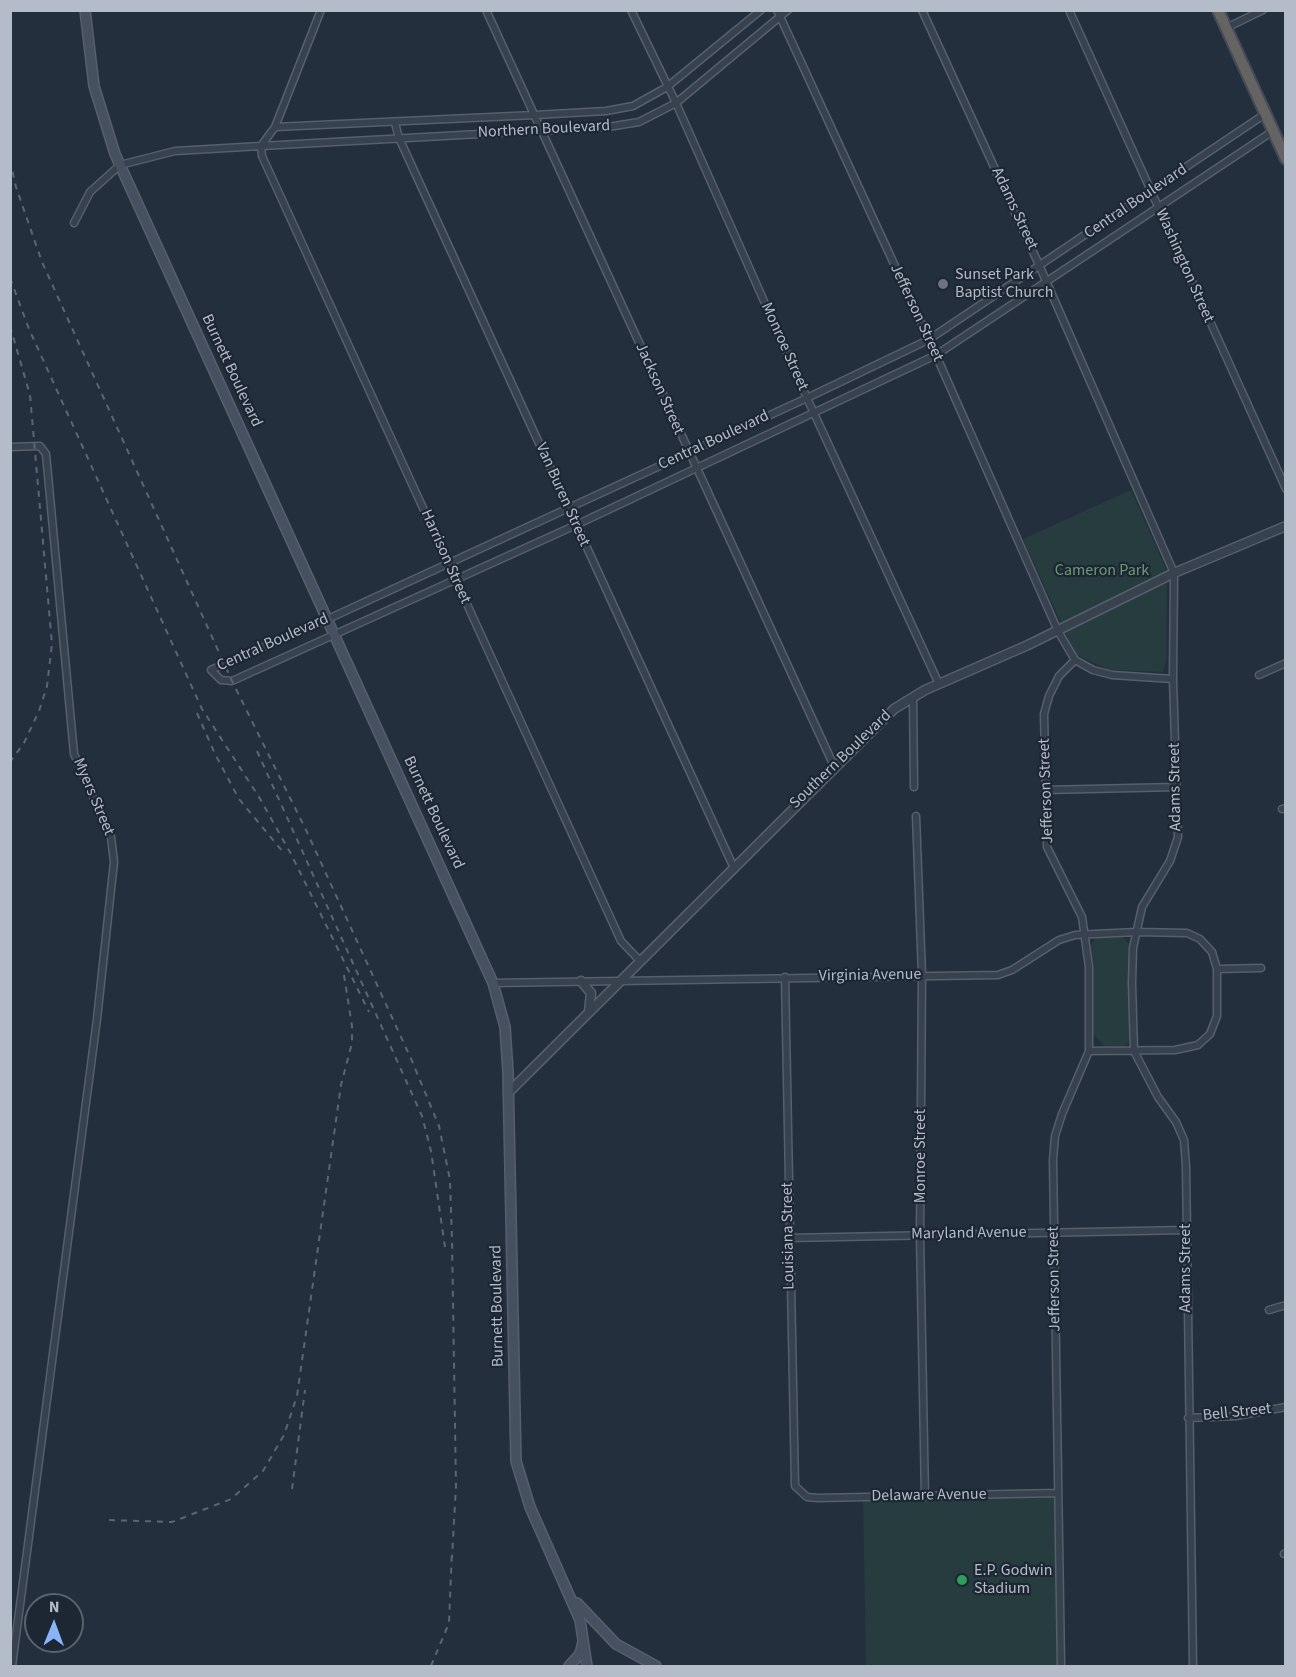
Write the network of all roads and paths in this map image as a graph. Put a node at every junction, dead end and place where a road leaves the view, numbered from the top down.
1 (85, 10) edge
2 (321, 10) edge
3 (486, 10) edge
4 (631, 10) edge
5 (761, 10) edge
6 (777, 10) edge
7 (788, 10) edge
8 (922, 10) edge
9 (1069, 10) edge
10 (1218, 10) edge
11 (1263, 10) edge
12 (779, 18) junction
13 (1226, 28) junction
14 (667, 87) junction
15 (676, 103) junction
16 (1265, 114) junction
17 (535, 115) junction
18 (395, 123) junction
19 (275, 127) junction
20 (542, 131) junction
21 (1273, 131) junction
22 (399, 138) junction
23 (1282, 140) edge
24 (261, 146) junction
25 (1286, 159) edge
26 (120, 165) junction
27 (1151, 192) junction
28 (1158, 208) junction
29 (74, 223) dead end
30 (1040, 267) junction
31 (1047, 283) junction
32 (928, 340) junction
33 (936, 355) junction
34 (807, 398) junction
35 (815, 414) junction
36 (10, 447) edge
37 (688, 453) junction
38 (695, 470) junction
39 (1286, 489) edge
40 (568, 508) junction
41 (576, 525) junction
42 (1286, 526) edge
43 (448, 562) junction
44 (1174, 573) junction
45 (455, 580) junction
46 (328, 619) junction
47 (1058, 631) junction
48 (335, 634) junction
49 (1075, 660) junction
50 (1286, 663) edge
51 (1259, 675) dead end
52 (1173, 678) junction
53 (939, 684) junction
54 (913, 697) junction
55 (834, 766) junction
56 (914, 787) dead end
57 (1176, 787) junction
58 (1045, 790) junction
59 (916, 816) dead end
60 (733, 866) junction
61 (1136, 932) junction
62 (1085, 935) junction
63 (640, 961) junction
64 (1260, 968) dead end
65 (1217, 969) junction
66 (922, 975) junction
67 (785, 977) junction
68 (582, 981) junction
69 (619, 981) junction
70 (493, 983) junction
71 (589, 1011) junction
72 (1089, 1051) junction
73 (1134, 1051) junction
74 (508, 1093) junction
75 (1185, 1230) junction
76 (1054, 1233) junction
77 (920, 1236) junction
78 (789, 1238) junction
79 (1286, 1305) edge
80 (1269, 1310) dead end
81 (1286, 1407) edge
82 (1188, 1418) junction
83 (801, 1493) joint
84 (1058, 1493) junction
85 (925, 1497) junction
86 (571, 1596) junction
87 (585, 1637) junction
88 (11, 1658) edge
89 (12, 1666) edge
90 (18, 1666) edge
91 (568, 1666) edge
92 (587, 1666) edge
93 (656, 1666) edge
94 (1060, 1666) edge
95 (1193, 1666) edge

1 - 26 main road, Burnett Boulevard
2 - 19 street
3 - 17 street, Jackson Street
4 - 14 street, Monroe Street
5 - 14 street, Northern Boulevard
6 - 12 street, Jefferson Street
7 - 12 street, Northern Boulevard
8 - 30 street, Adams Street
9 - 27 street, Washington Street
10 - 13 highway
11 - 13 street
12 - 15 street, Northern Boulevard
12 - 32 street, Jefferson Street
13 - 16 highway
14 - 15 street, Monroe Street
14 - 17 street, Northern Boulevard
15 - 20 street, Northern Boulevard
15 - 34 street, Monroe Street
16 - 21 highway
16 - 27 street, Central Boulevard
17 - 18 street, Northern Boulevard
17 - 20 street, Jackson Street
18 - 19 street, Northern Boulevard
18 - 22 street, Van Buren Street
19 - 24 street
20 - 22 street, Northern Boulevard
20 - 37 street, Jackson Street
21 - 23 highway
21 - 28 street, Central Boulevard
22 - 24 street, Northern Boulevard
22 - 40 street, Van Buren Street
23 - 25 highway
24 - 26 street, Northern Boulevard
24 - 43 street, Harrison Street
26 - 29 street
26 - 46 main road, Burnett Boulevard
27 - 28 street, Washington Street
27 - 30 street, Central Boulevard
28 - 31 street, Central Boulevard
28 - 39 street, Washington Street
30 - 31 street, Adams Street
30 - 32 street, Central Boulevard
31 - 33 street, Central Boulevard
31 - 44 street, Adams Street
32 - 33 street, Jefferson Street
32 - 34 street, Central Boulevard
33 - 35 street, Central Boulevard
33 - 47 street, Jefferson Street
34 - 35 street, Monroe Street
34 - 37 street, Central Boulevard
35 - 38 street, Central Boulevard
35 - 53 street, Monroe Street
36 - 88 street, Myers Street
37 - 38 street, Jackson Street
37 - 40 street, Central Boulevard
38 - 41 street, Central Boulevard
38 - 55 street, Jackson Street
40 - 41 street, Van Buren Street
40 - 43 street, Central Boulevard
41 - 45 street, Central Boulevard
41 - 60 street, Van Buren Street
42 - 44 street, Southern Boulevard
43 - 45 street, Harrison Street
43 - 46 street, Central Boulevard
44 - 47 street, Southern Boulevard
44 - 52 street, Adams Street
45 - 48 street, Central Boulevard
45 - 63 street, Harrison Street
46 - 48 main road, Burnett Boulevard
46 - 48 street, Central Boulevard
47 - 49 street, Jefferson Street
47 - 53 street, Southern Boulevard
48 - 70 main road, Burnett Boulevard
49 - 52 street
49 - 58 street, Jefferson Street
50 - 51 street
52 - 57 street, Adams Street
53 - 54 street, Southern Boulevard
54 - 55 street, Southern Boulevard
54 - 56 street
55 - 60 street, Southern Boulevard
57 - 58 street
57 - 61 street, Adams Street
58 - 62 street, Jefferson Street
59 - 66 street, Monroe Street
60 - 63 street, Southern Boulevard
61 - 62 street, Virginia Avenue
61 - 65 street, Virginia Avenue
61 - 73 street, Adams Street
62 - 66 street, Virginia Avenue
62 - 72 street, Jefferson Street
63 - 69 street, Southern Boulevard
64 - 65 street
65 - 73 street, Virginia Avenue
66 - 67 street, Virginia Avenue
66 - 77 street, Monroe Street
67 - 69 street, Virginia Avenue
67 - 78 street, Louisiana Street
68 - 69 street, Virginia Avenue
68 - 70 street, Virginia Avenue
68 - 71 street
69 - 71 street, Southern Boulevard
70 - 74 main road, Burnett Boulevard
71 - 74 street, Southern Boulevard
72 - 73 street, Virginia Avenue
72 - 76 street, Jefferson Street
73 - 75 street, Adams Street
74 - 86 main road, Burnett Boulevard
75 - 76 street, Maryland Avenue
75 - 82 street, Adams Street
76 - 77 street, Maryland Avenue
76 - 84 street, Jefferson Street
77 - 78 street, Maryland Avenue
77 - 85 street, Monroe Street
78 - 83 street, Louisiana Street
79 - 80 street
81 - 82 street, Bell Street
82 - 95 street, Adams Street
83 - 85 street, Delaware Avenue
84 - 85 street, Delaware Avenue
84 - 94 street, Jefferson Street
86 - 87 main road, Burnett Boulevard
86 - 93 main road
87 - 91 main road
87 - 92 main road, Burnett Boulevard
88 - 89 street
88 - 90 street

